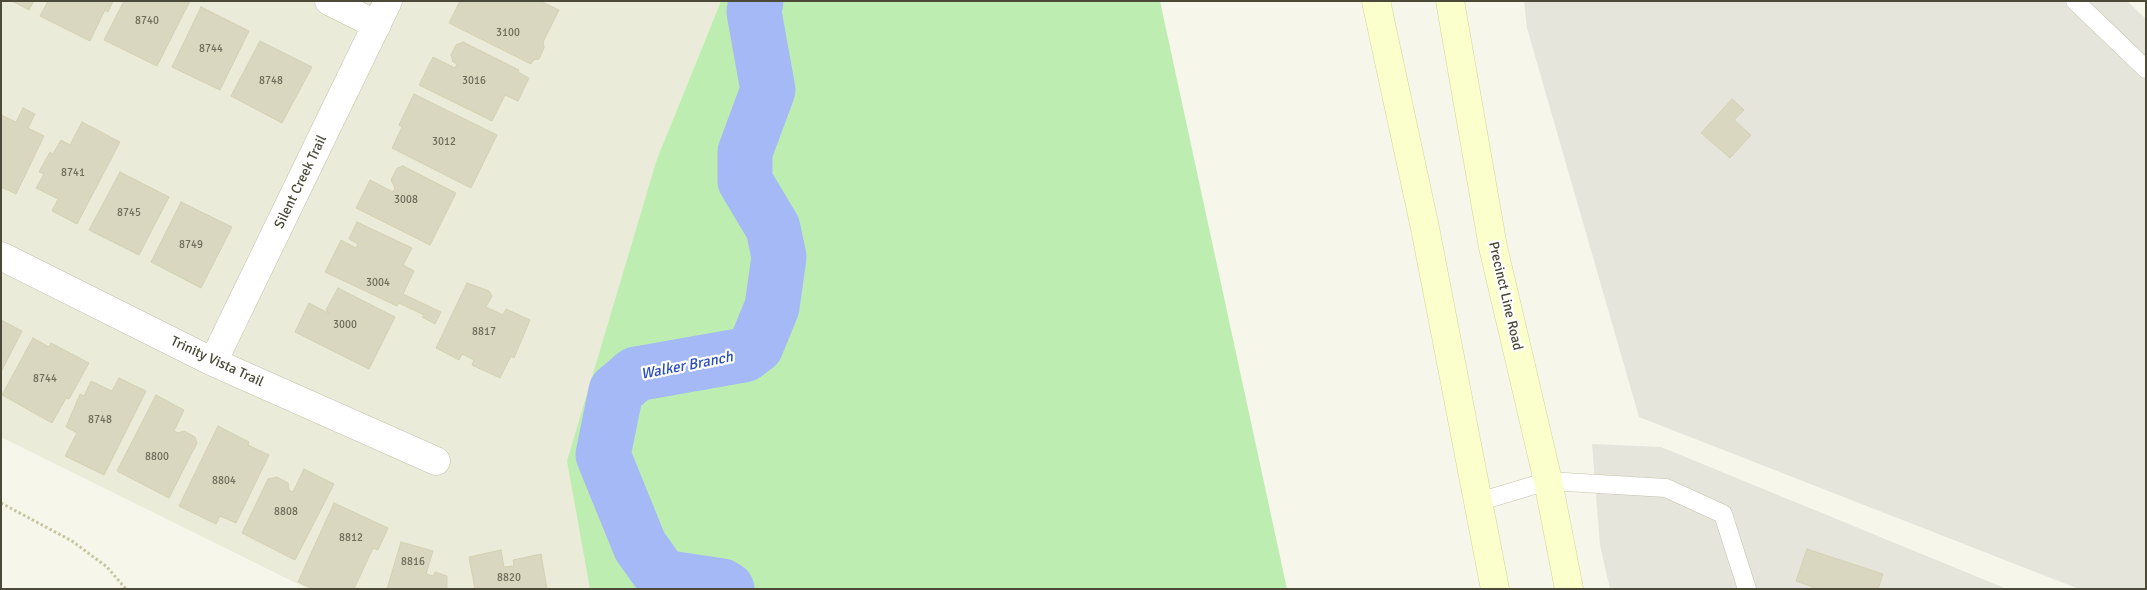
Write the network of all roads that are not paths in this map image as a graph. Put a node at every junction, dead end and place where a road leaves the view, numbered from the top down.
1 (329, 1) edge
2 (1376, 1) edge
3 (1450, 1) edge
4 (2075, 1) edge
5 (382, 13) edge
6 (2146, 69) edge
7 (1, 256) edge
8 (213, 362) junction
9 (436, 461) dead end
10 (1548, 480) junction
11 (1478, 502) junction
12 (1495, 589) edge
13 (1569, 589) edge
14 (1747, 589) edge

1 - 5 street
2 - 11 main road
3 - 10 main road, Precinct Line Road
4 - 6 lane
5 - 8 street, Silent Creek Trail
7 - 8 street, Trinity Vista Trail
8 - 9 street, Trinity Vista Trail
10 - 11 lane
10 - 13 main road, Precinct Line Road
10 - 14 lane
11 - 12 main road

